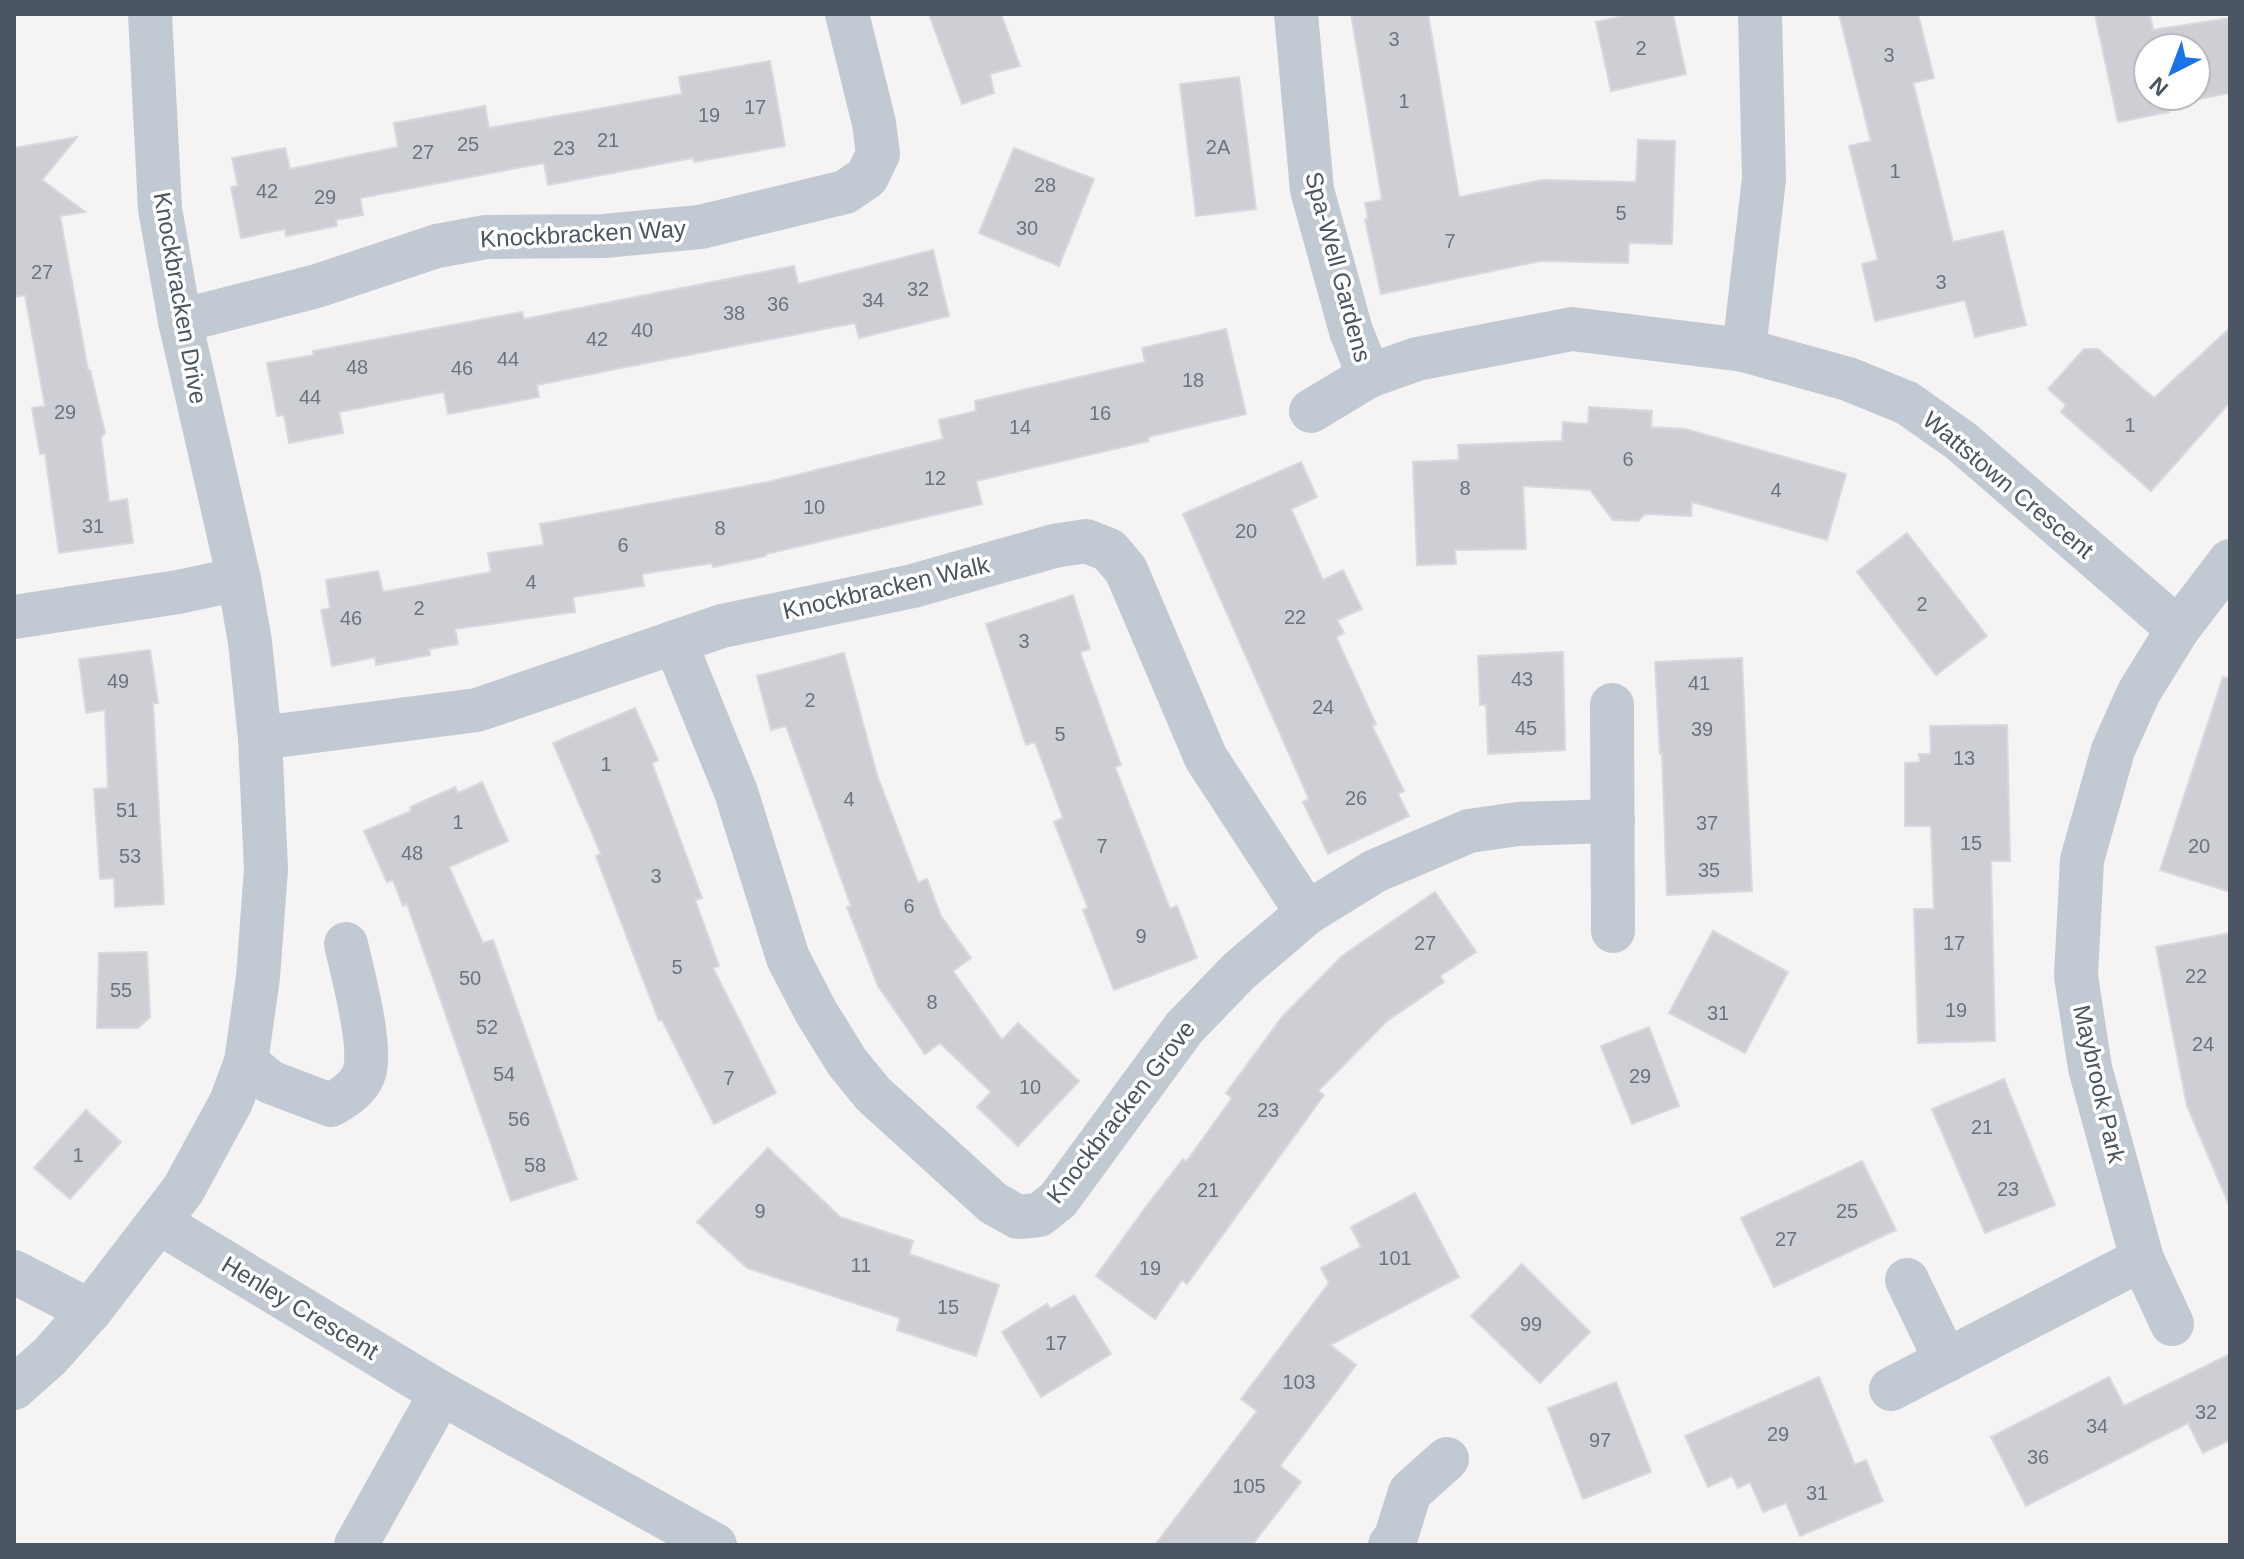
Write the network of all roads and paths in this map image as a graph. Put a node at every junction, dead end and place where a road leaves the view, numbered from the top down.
1 (150, 14) edge
2 (847, 14) edge
3 (1296, 14) edge
4 (1760, 14) edge
5 (180, 321) junction
6 (1744, 350) junction
7 (1369, 376) junction
8 (1311, 411) dead end
9 (2230, 561) edge
10 (239, 579) junction
11 (14, 617) edge
12 (2178, 629) junction
13 (675, 642) junction
14 (1612, 705) dead end
15 (260, 738) junction
16 (1613, 821) junction
17 (1307, 913) junction
18 (1613, 931) dead end
19 (346, 944) dead end
20 (246, 1062) junction
21 (160, 1223) junction
22 (2142, 1259) junction
23 (14, 1272) edge
24 (1907, 1280) dead end
25 (90, 1311) junction
26 (2172, 1324) dead end
27 (1946, 1361) junction
28 (14, 1388) edge
29 (1891, 1389) dead end
30 (441, 1393) junction
31 (1447, 1459) dead end
32 (356, 1545) edge
33 (715, 1545) edge
34 (1390, 1545) edge

1 - 5 street, Knockbracken Drive
2 - 5 street, Knockbracken Way
3 - 7 street, Spa-Well Gardens
4 - 6 street
5 - 10 street, Knockbracken Drive
6 - 7 street, Wattstown Crescent
6 - 12 street, Wattstown Crescent
7 - 8 street, Wattstown Crescent
9 - 12 street, Maybrook Park
10 - 11 street
10 - 15 street, Knockbracken Drive
12 - 22 street, Maybrook Park
13 - 15 street, Knockbracken Walk
13 - 17 street, Knockbracken Walk
13 - 17 street, Knockbracken Grove
14 - 16 street
15 - 20 street, Knockbracken Drive
16 - 17 street, Knockbracken Grove
16 - 18 street
19 - 20 street
20 - 21 street, Knockbracken Drive
21 - 25 street, Knockbracken Drive
21 - 30 street, Henley Crescent
22 - 26 street, Maybrook Park
22 - 27 street
23 - 25 street
24 - 27 street
25 - 28 street, Knockbracken Drive
27 - 29 street
30 - 32 street
30 - 33 street, Henley Crescent
31 - 34 street

